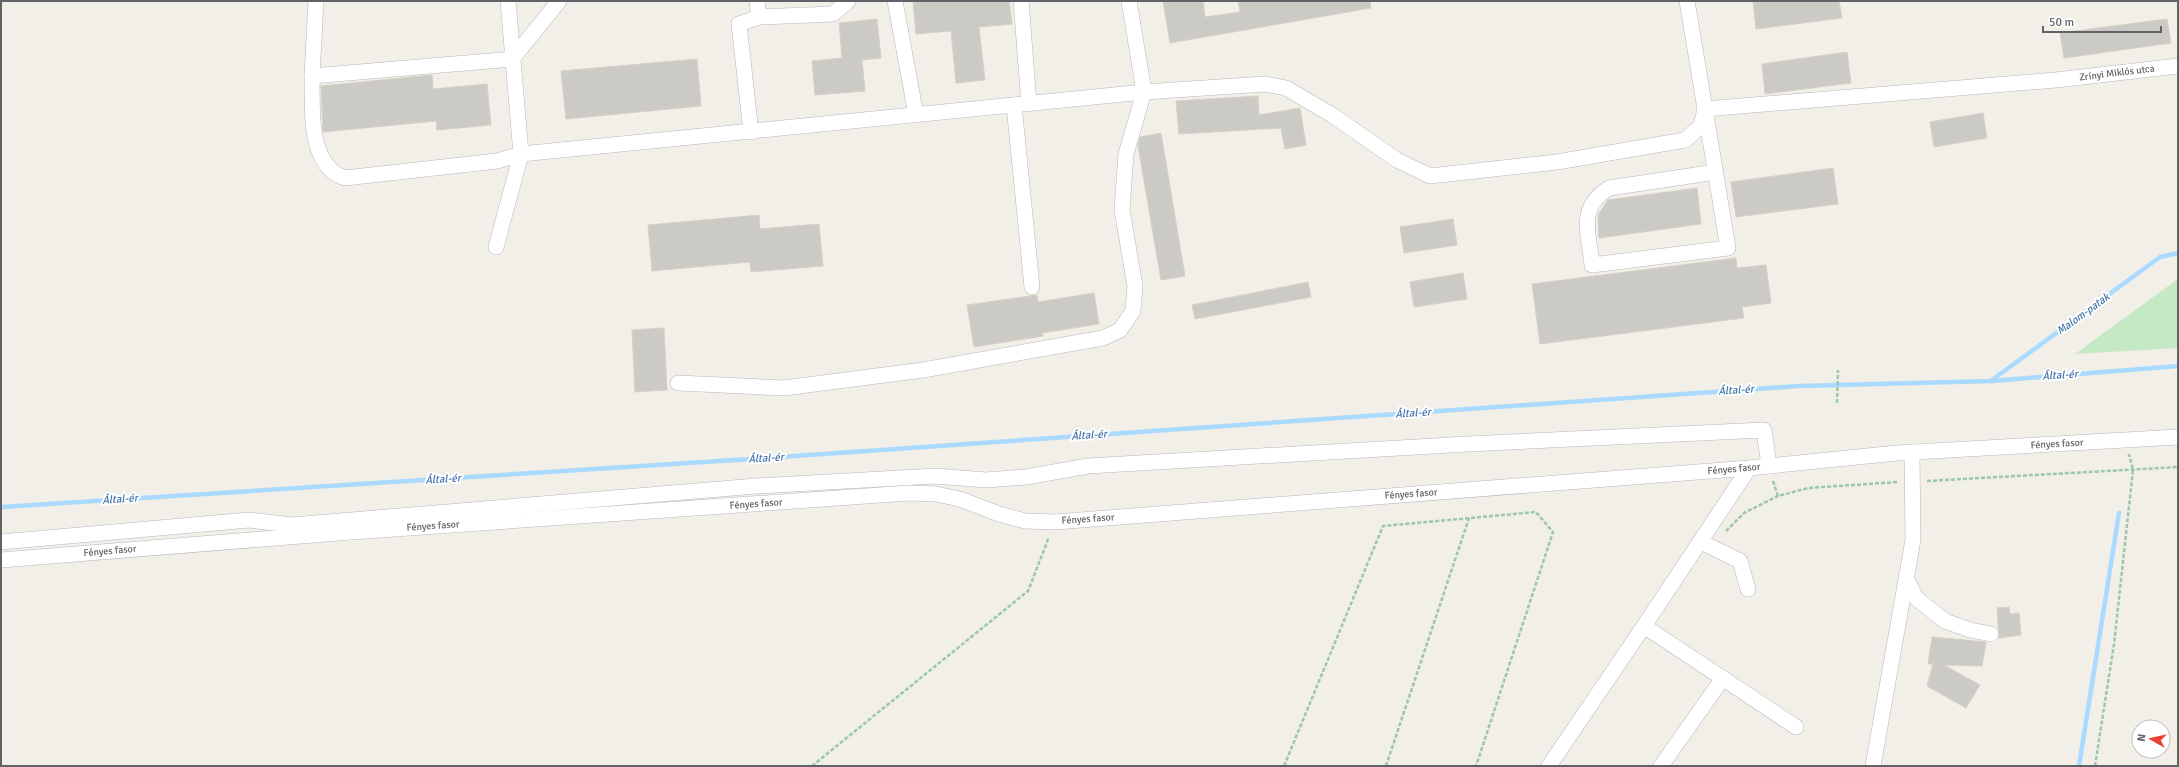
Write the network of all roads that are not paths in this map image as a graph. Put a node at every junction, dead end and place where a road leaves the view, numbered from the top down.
1 (316, 1) edge
2 (508, 1) edge
3 (559, 1) edge
4 (757, 1) edge
5 (848, 1) edge
6 (895, 1) edge
7 (1021, 1) edge
8 (1129, 1) edge
9 (1687, 1) edge
10 (759, 17) junction
11 (512, 59) junction
12 (2178, 66) edge
13 (312, 76) junction
14 (1144, 92) junction
15 (1029, 104) junction
16 (1014, 105) junction
17 (1705, 109) junction
18 (916, 115) junction
19 (751, 132) junction
20 (521, 154) junction
21 (1716, 172) junction
22 (496, 247) dead end
23 (1032, 287) dead end
24 (678, 383) dead end
25 (2178, 437) edge
26 (1912, 452) junction
27 (1769, 466) junction
28 (1749, 468) junction
29 (1, 542) edge
30 (1707, 546) junction
31 (1, 560) edge
32 (1906, 577) junction
33 (1748, 589) dead end
34 (1644, 626) junction
35 (1991, 634) dead end
36 (1723, 678) junction
37 (1796, 727) dead end
38 (1549, 766) edge
39 (1661, 766) edge
40 (1873, 766) edge

1 - 13 street
2 - 11 street
3 - 11 street
4 - 10 street
5 - 10 street
6 - 18 street
7 - 15 street
8 - 14 street
9 - 17 street
10 - 19 street
11 - 13 street
11 - 20 street
12 - 17 street, Zrínyi Miklós utca
13 - 20 street
14 - 15 street
14 - 17 street
14 - 24 street
15 - 16 street
16 - 18 street
16 - 23 street
17 - 21 street
18 - 19 street
19 - 20 street
20 - 22 street
21 - 21 street
25 - 26 street, Fényes fasor
26 - 27 street, Fényes fasor
26 - 32 street
27 - 28 street, Fényes fasor
27 - 29 street
28 - 30 street
28 - 31 street, Fényes fasor
30 - 33 street
30 - 34 street
32 - 35 street
32 - 40 street
34 - 36 street
34 - 38 street
36 - 37 street
36 - 39 street

